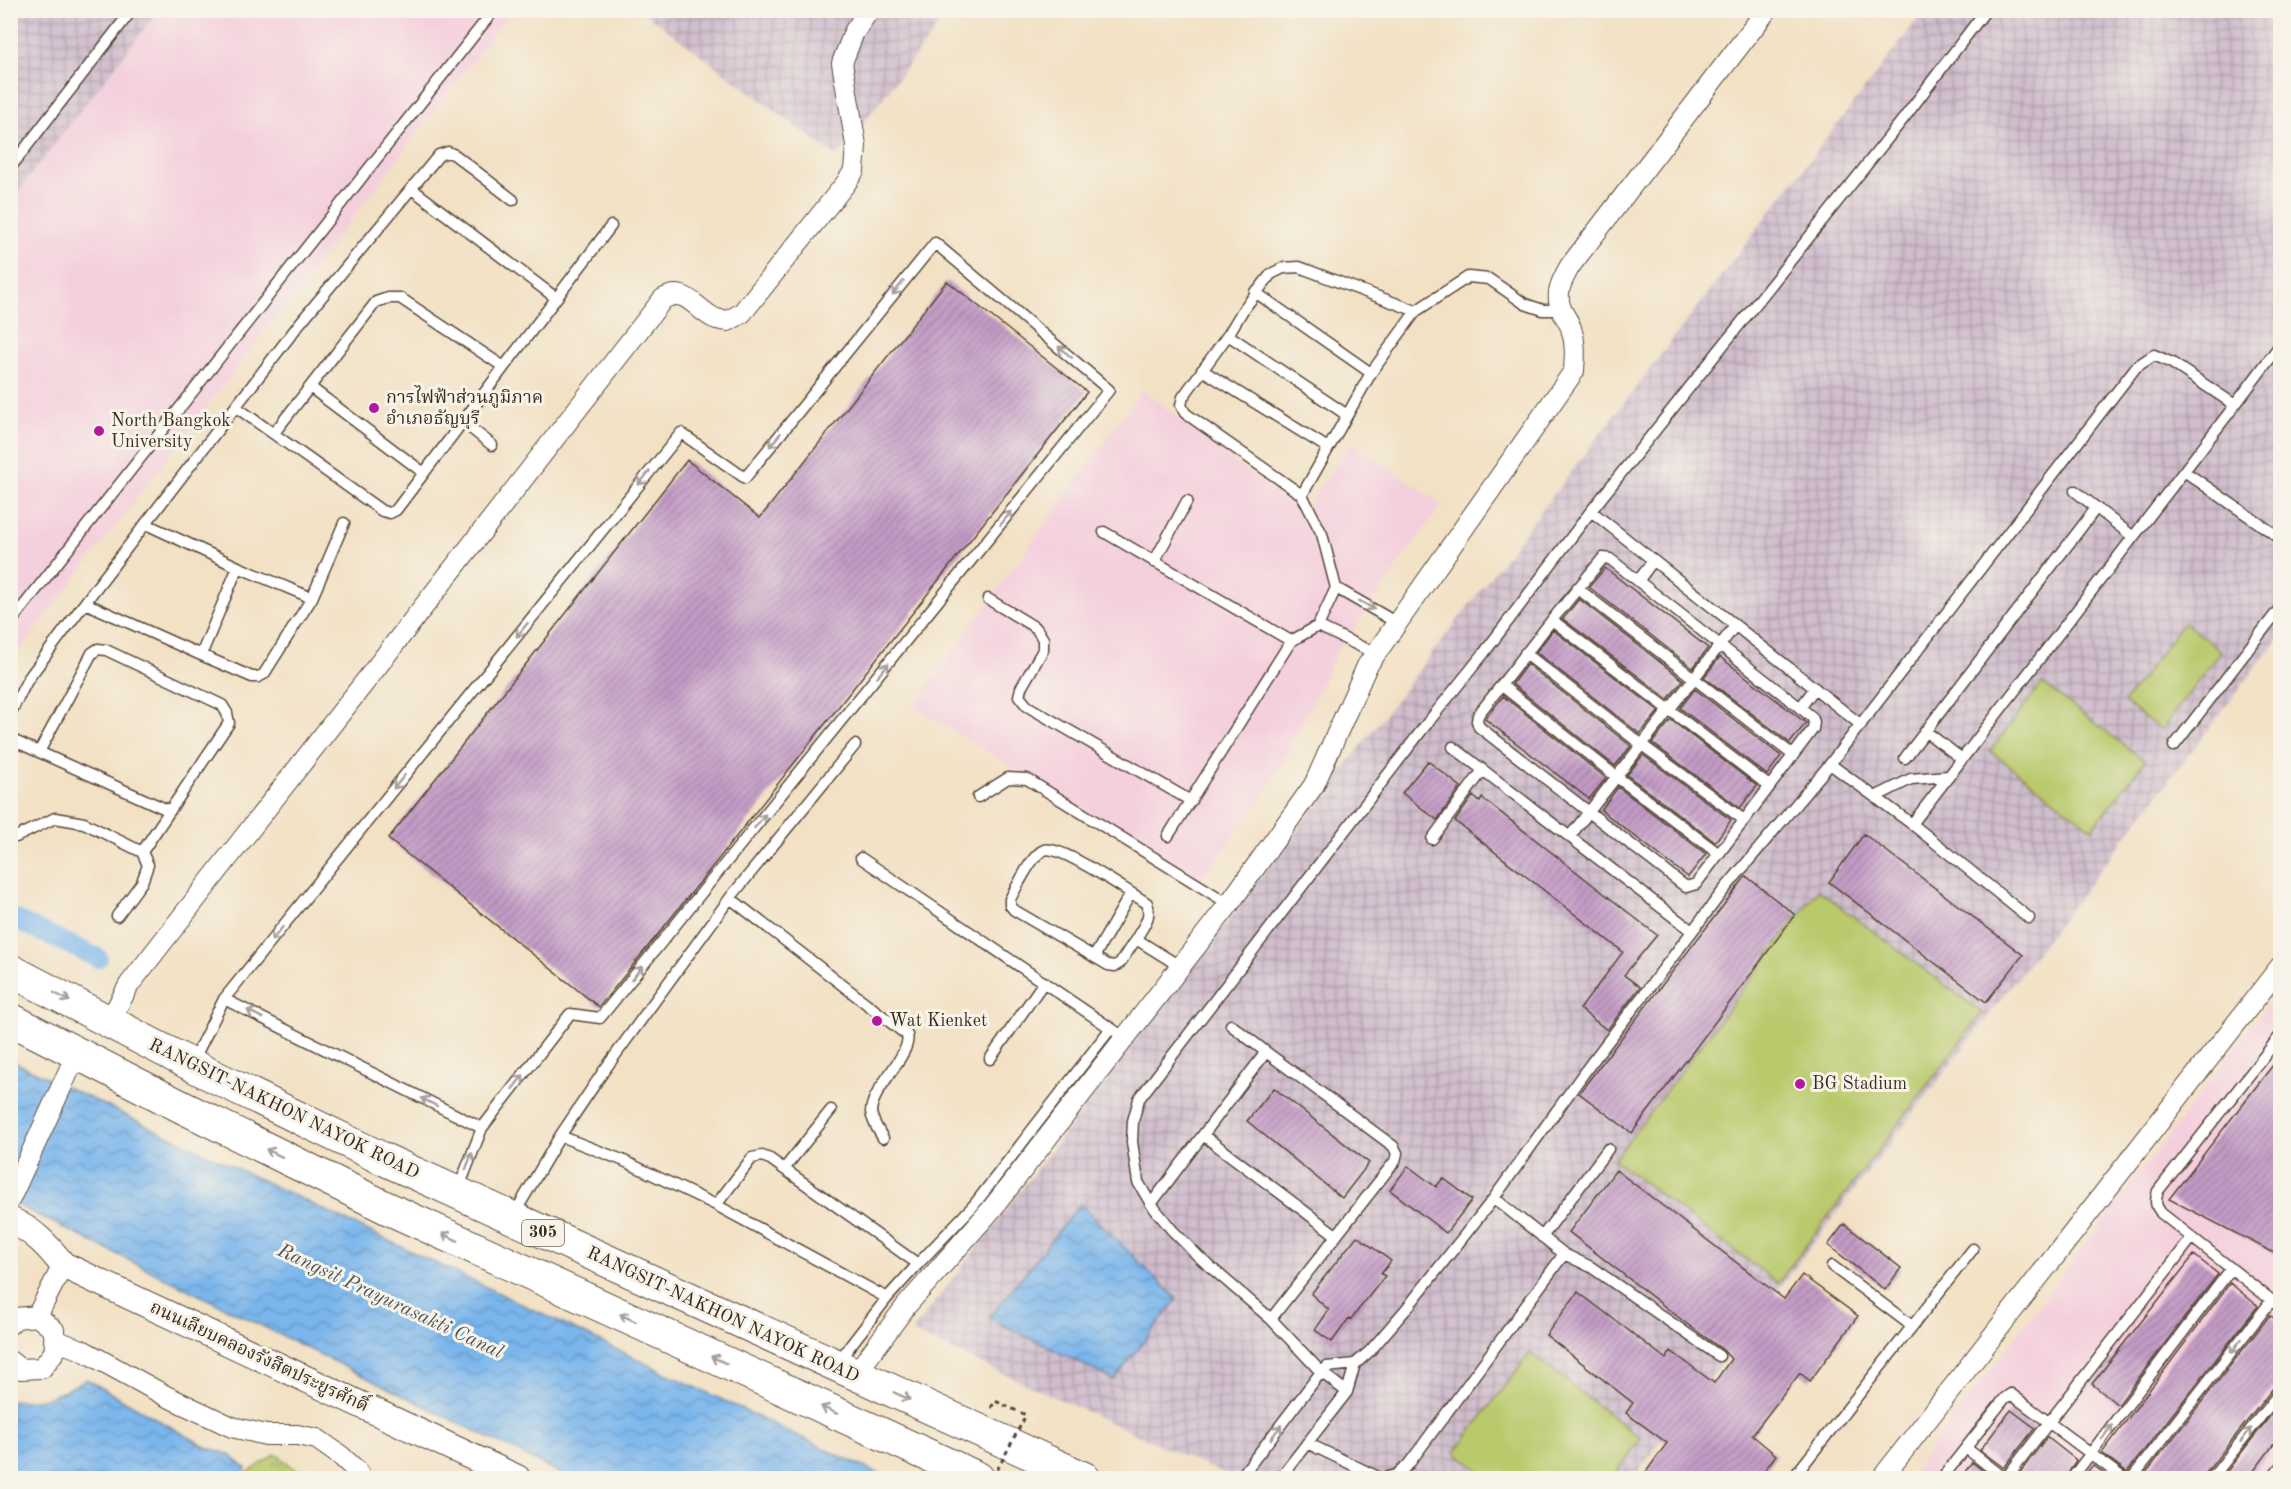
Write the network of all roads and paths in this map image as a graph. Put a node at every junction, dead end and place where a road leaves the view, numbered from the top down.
1 (132, 10) edge
2 (494, 10) edge
3 (869, 10) edge
4 (1767, 10) edge
5 (1986, 10) edge
6 (14, 155) edge
7 (10, 168) edge
8 (412, 189) junction
9 (513, 200) dead end
10 (611, 226) dead end
11 (1256, 292) junction
12 (556, 298) junction
13 (1561, 310) junction
14 (1416, 311) junction
15 (1228, 335) junction
16 (2280, 345) edge
17 (504, 367) junction
18 (1202, 370) junction
19 (1371, 373) junction
20 (310, 387) junction
21 (2235, 405) junction
22 (236, 407) junction
23 (1347, 415) junction
24 (463, 422) junction
25 (274, 433) junction
26 (492, 445) dead end
27 (1328, 448) junction
28 (2184, 471) junction
29 (424, 473) junction
30 (2075, 491) dead end
31 (1302, 495) junction
32 (1187, 501) dead end
33 (2096, 508) junction
34 (1591, 511) junction
35 (344, 523) dead end
36 (146, 524) junction
37 (1104, 532) dead end
38 (2132, 536) junction
39 (2280, 538) edge
40 (1653, 561) junction
41 (1154, 562) junction
42 (238, 567) junction
43 (1638, 581) junction
44 (1336, 588) junction
45 (1577, 588) junction
46 (312, 598) junction
47 (988, 599) dead end
48 (85, 603) junction
49 (2280, 608) edge
50 (1552, 620) junction
51 (10, 623) edge
52 (1397, 623) junction
53 (1318, 626) junction
54 (1735, 626) junction
55 (1291, 641) junction
56 (1721, 644) junction
57 (1525, 653) junction
58 (1376, 654) junction
59 (201, 655) junction
60 (1694, 679) junction
61 (1501, 685) junction
62 (1815, 688) junction
63 (1800, 708) junction
64 (1669, 711) junction
65 (10, 714) edge
66 (1861, 725) junction
67 (1925, 731) junction
68 (10, 739) edge
69 (855, 745) dead end
70 (1642, 745) junction
71 (2174, 746) dead end
72 (1453, 747) dead end
73 (39, 752) junction
74 (1793, 755) junction
75 (1905, 758) dead end
76 (1962, 759) junction
77 (1830, 764) junction
78 (1483, 770) junction
79 (1948, 776) junction
80 (1617, 777) junction
81 (1769, 786) junction
82 (978, 797) dead end
83 (1875, 797) junction
84 (1191, 801) junction
85 (170, 811) junction
86 (1588, 813) junction
87 (1744, 820) junction
88 (1912, 824) junction
89 (10, 836) edge
90 (1168, 836) dead end
91 (1570, 836) junction
92 (1432, 839) dead end
93 (142, 852) junction
94 (1719, 854) junction
95 (861, 858) dead end
96 (1131, 893) junction
97 (730, 898) junction
98 (1229, 904) junction
99 (117, 916) dead end
100 (2029, 918) dead end
101 (1692, 931) junction
102 (1136, 939) junction
103 (1094, 957) junction
104 (2280, 966) edge
105 (1181, 967) junction
106 (10, 970) edge
107 (1044, 982) junction
108 (224, 999) junction
109 (10, 1019) edge
110 (109, 1022) junction
111 (1232, 1025) dead end
112 (1118, 1033) junction
113 (2280, 1036) edge
114 (1266, 1052) junction
115 (77, 1053) junction
116 (990, 1059) dead end
117 (191, 1065) junction
118 (831, 1110) dead end
119 (482, 1128) junction
120 (1203, 1135) junction
121 (561, 1136) junction
122 (883, 1138) dead end
123 (1608, 1149) dead end
124 (784, 1169) junction
125 (457, 1193) junction
126 (1494, 1198) junction
127 (10, 1199) edge
128 (716, 1204) junction
129 (1151, 1204) junction
130 (512, 1219) junction
131 (10, 1220) edge
132 (1336, 1234) junction
133 (1542, 1237) junction
134 (2191, 1239) junction
135 (1973, 1249) dead end
136 (1564, 1254) junction
137 (918, 1264) junction
138 (63, 1265) junction
139 (1832, 1266) dead end
140 (2231, 1269) junction
141 (887, 1298) junction
142 (2276, 1304) edge
143 (37, 1316) junction
144 (1271, 1319) junction
145 (10, 1324) edge
146 (1912, 1326) junction
147 (54, 1340) junction
148 (1719, 1356) dead end
149 (10, 1361) edge
150 (1355, 1364) junction
151 (845, 1370) junction
152 (1322, 1372) junction
153 (1347, 1392) junction
154 (2280, 1392) edge
155 (1026, 1415) dead end
156 (2050, 1422) junction
157 (1306, 1443) junction
158 (1966, 1448) junction
159 (2091, 1454) junction
160 (2280, 1467) edge
161 (361, 1479) edge
162 (517, 1479) edge
163 (978, 1479) edge
164 (993, 1479) edge
165 (1084, 1479) edge
166 (1240, 1479) edge
167 (1280, 1479) edge
168 (1382, 1479) edge
169 (1793, 1479) edge
170 (1882, 1479) edge
171 (1942, 1479) edge
172 (2006, 1479) edge
173 (2072, 1479) edge
174 (2123, 1479) edge
175 (2132, 1479) edge
176 (2212, 1479) edge
177 (2272, 1479) edge

1 - 6 lane
2 - 51 lane
3 - 110 street
4 - 13 street
5 - 34 lane
6 - 7 lane
8 - 9 lane
8 - 12 lane
8 - 22 lane
10 - 12 lane
11 - 14 lane
11 - 15 lane
11 - 19 lane
12 - 17 lane
13 - 14 lane
13 - 52 street
14 - 19 lane
15 - 18 lane
15 - 23 lane
16 - 21 lane
17 - 20 lane
17 - 24 lane
18 - 27 lane
18 - 31 lane
19 - 23 lane
20 - 25 lane
20 - 29 lane
21 - 28 lane
21 - 66 lane
22 - 25 lane
22 - 36 lane
23 - 27 lane
24 - 26 lane
24 - 29 lane
25 - 29 lane
27 - 31 lane
28 - 38 lane
28 - 39 lane
30 - 33 lane
31 - 44 lane
32 - 41 lane
33 - 38 lane
33 - 67 lane
34 - 40 lane
34 - 129 lane
35 - 46 lane
36 - 42 lane
36 - 48 lane
37 - 41 lane
38 - 76 lane
40 - 43 lane
40 - 54 lane
41 - 55 lane
42 - 46 lane
42 - 59 lane
43 - 45 lane
43 - 56 lane
44 -> 52 lane
44 - 53 lane
45 - 50 lane
45 - 60 lane
46 - 59 lane
47 - 84 lane
48 - 59 lane
48 - 65 lane
49 - 71 lane
50 - 57 lane
50 - 64 lane
52 - 58 street
53 - 55 lane
53 - 58 lane
54 - 56 lane
54 - 62 lane
55 - 84 lane
56 - 60 lane
56 - 63 lane
57 - 61 lane
57 - 70 lane
58 - 98 street
60 - 64 lane
60 - 74 lane
61 - 80 lane
61 - 86 lane
62 - 63 lane
62 - 66 lane
63 - 74 lane
64 - 70 lane
64 - 81 lane
66 - 77 lane
67 - 75 lane
67 - 76 lane
68 - 73 lane
69 - 97 lane
70 - 80 lane
70 - 87 lane
72 - 78 lane
73 - 85 lane
73 - 85 lane
74 - 81 lane
76 - 79 lane
77 - 83 lane
77 - 101 lane
78 - 91 lane
78 - 92 lane
79 - 83 lane
79 - 88 lane
80 - 86 lane
80 - 94 lane
81 - 87 lane
82 - 98 lane
83 - 88 lane
84 - 90 lane
85 - 93 lane
86 - 91 lane
86 - 94 lane
87 - 94 lane
88 - 100 lane
89 - 93 lane
91 - 101 lane
93 - 99 lane
95 - 107 lane
96 - 102 lane
96 - 103 lane
96 - 103 lane
97 - 121 lane
97 - 122 lane
98 - 105 street
101 - 126 lane
102 - 103 lane
102 - 105 lane
104 - 170 street
105 - 112 street
106 -> 110 main road, RANGSIT-NAKHON NAYOK ROAD / 305
107 - 112 lane
107 - 116 lane
108 - 117 lane
119 -> 108 lane
119 -> 108 lane
109 - 115 main road, 305
110 - 117 main road, RANGSIT-NAKHON NAYOK ROAD / 305
111 - 114 lane
112 - 137 lane
112 - 151 street
113 - 134 lane
114 - 120 lane
114 - 132 lane
115 - 127 street
163 -> 115 main road, 305
117 - 125 main road, RANGSIT-NAKHON NAYOK ROAD / 305
118 - 124 lane
125 -> 119 lane
120 - 129 lane
120 - 132 lane
121 - 128 lane
121 - 130 lane
123 - 133 lane
124 - 128 lane
124 - 137 lane
125 - 130 main road, RANGSIT-NAKHON NAYOK ROAD / 305
126 - 133 lane
126 - 150 lane
128 - 141 lane
129 - 144 lane
130 - 151 main road, RANGSIT-NAKHON NAYOK ROAD / 305
131 - 138 street, ถนนเลียบคลองรังสิตประยูรศักดิ์
132 - 144 lane
133 - 136 lane
134 - 140 lane
134 - 156 lane
135 - 146 lane
136 - 148 lane
136 - 168 lane
137 - 141 lane
138 - 143 street
138 - 162 street, ถนนเลียบคลองรังสิตประยูรศักดิ์
139 - 146 lane
140 - 142 lane
159 -> 140 lane
141 - 151 lane
142 -> 175 lane
143 - 145 street
143 - 147 street
144 - 152 lane
146 - 169 lane
147 - 149 street
147 - 161 street
150 - 152 lane
150 - 153 lane
151 -> 165 main road, RANGSIT-NAKHON NAYOK ROAD / 305
152 - 153 lane
166 -> 152 lane
153 - 157 lane
176 -> 154 lane
155 - 164 path, bridge
156 - 158 lane
156 - 159 lane
156 - 172 lane
157 - 167 lane
157 - 168 lane
158 - 171 lane
158 - 172 lane
159 - 173 lane
159 - 174 lane
160 - 177 lane

